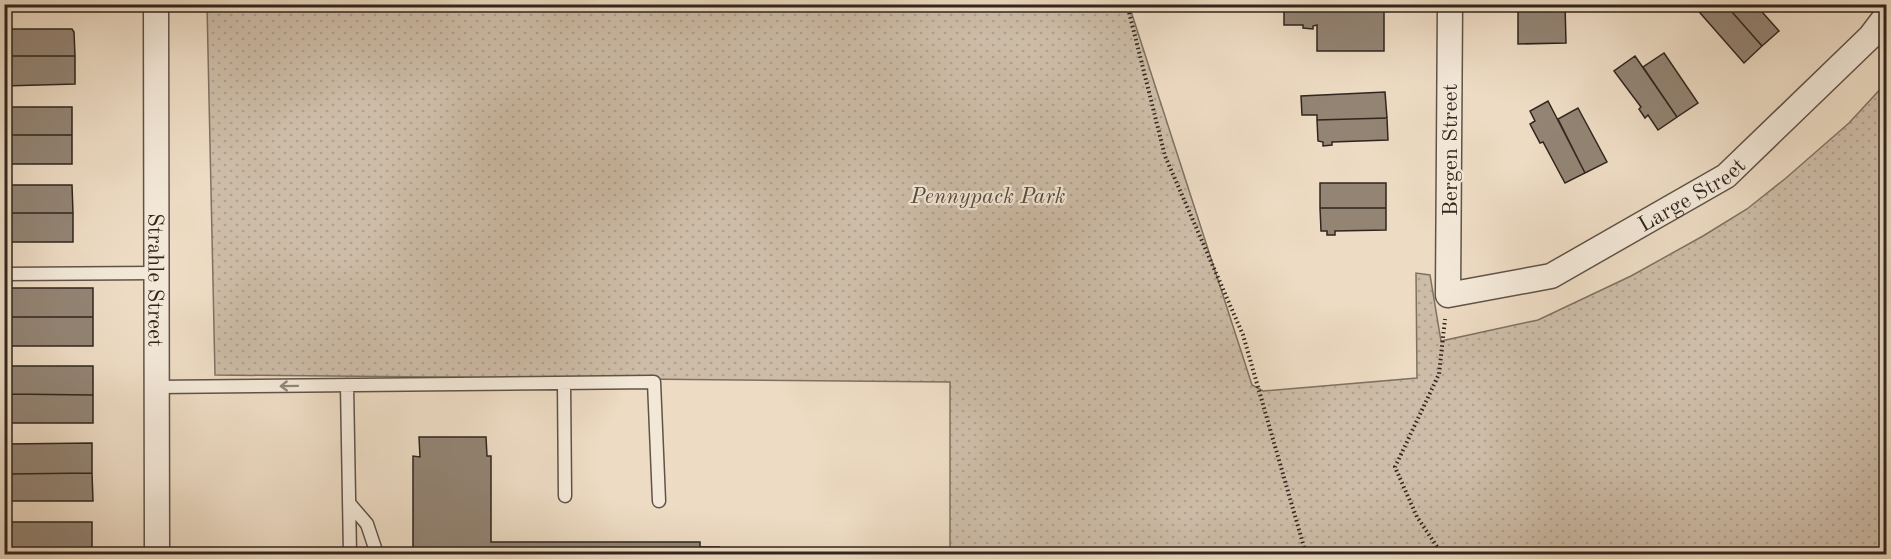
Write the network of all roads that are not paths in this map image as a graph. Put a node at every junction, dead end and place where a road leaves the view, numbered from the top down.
1 (156, 4) edge
2 (1450, 4) edge
3 (1887, 16) edge
4 (156, 273) junction
5 (4, 274) edge
6 (1448, 295) joint
7 (564, 383) junction
8 (347, 385) junction
9 (157, 387) junction
10 (565, 496) dead end
11 (659, 501) dead end
12 (349, 503) junction
13 (157, 555) edge
14 (350, 555) edge
15 (377, 555) edge

1 - 4 street, Strahle Street
2 - 6 street, Bergen Street
3 - 6 street, Large Street
4 - 5 lane
4 - 9 street, Strahle Street
7 - 8 lane
7 - 10 lane
7 - 11 lane
8 -> 9 lane
8 - 12 lane
9 - 13 street, Strahle Street
12 - 14 lane
12 - 15 lane

